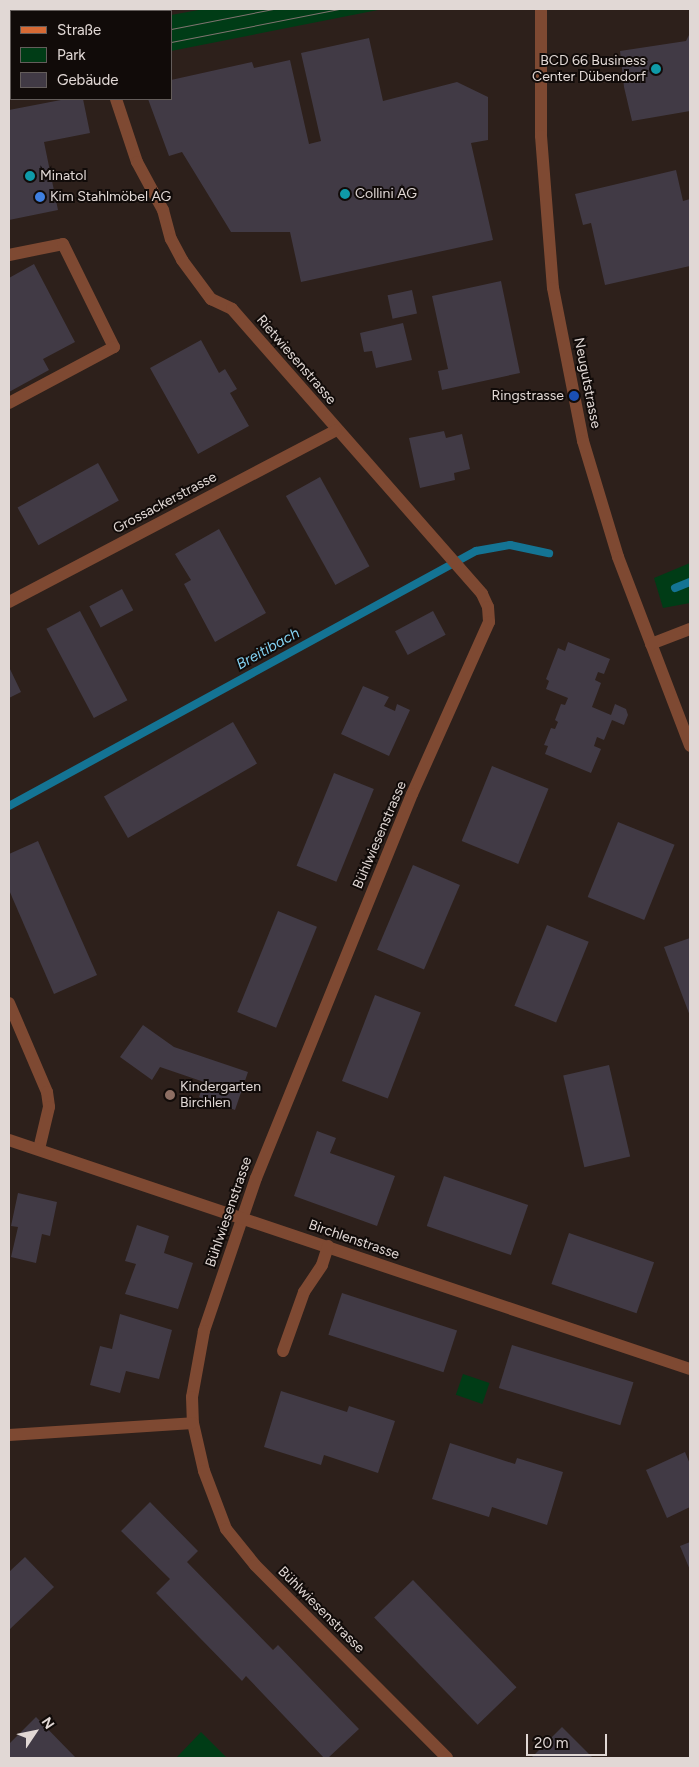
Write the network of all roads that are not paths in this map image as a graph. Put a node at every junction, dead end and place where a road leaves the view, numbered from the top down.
1 (541, 9) edge
2 (116, 100) edge
3 (9, 255) edge
4 (9, 403) edge
5 (336, 430) junction
6 (9, 602) edge
7 (489, 622) joint
8 (690, 628) edge
9 (651, 644) junction
10 (690, 746) edge
11 (9, 1003) edge
12 (9, 1140) edge
13 (38, 1149) junction
14 (243, 1218) junction
15 (328, 1246) junction
16 (283, 1352) dead end
17 (690, 1369) edge
18 (193, 1423) junction
19 (9, 1435) edge
20 (447, 1758) edge

1 - 9 street, Neugutstrasse
2 - 5 street, Rietwiesenstrasse
3 - 4 street
5 - 6 street, Grossackerstrasse
5 - 7 street, Rietwiesenstrasse
7 - 14 street, Bühlwiesenstrasse
8 - 9 street
9 - 10 street, Neugutstrasse
11 - 13 street
12 - 13 street, Birchlenstrasse
13 - 14 street, Birchlenstrasse
14 - 15 street, Birchlenstrasse
14 - 18 street, Bühlwiesenstrasse
15 - 16 street
15 - 17 street, Birchlenstrasse
18 - 19 street
18 - 20 street, Bühlwiesenstrasse

